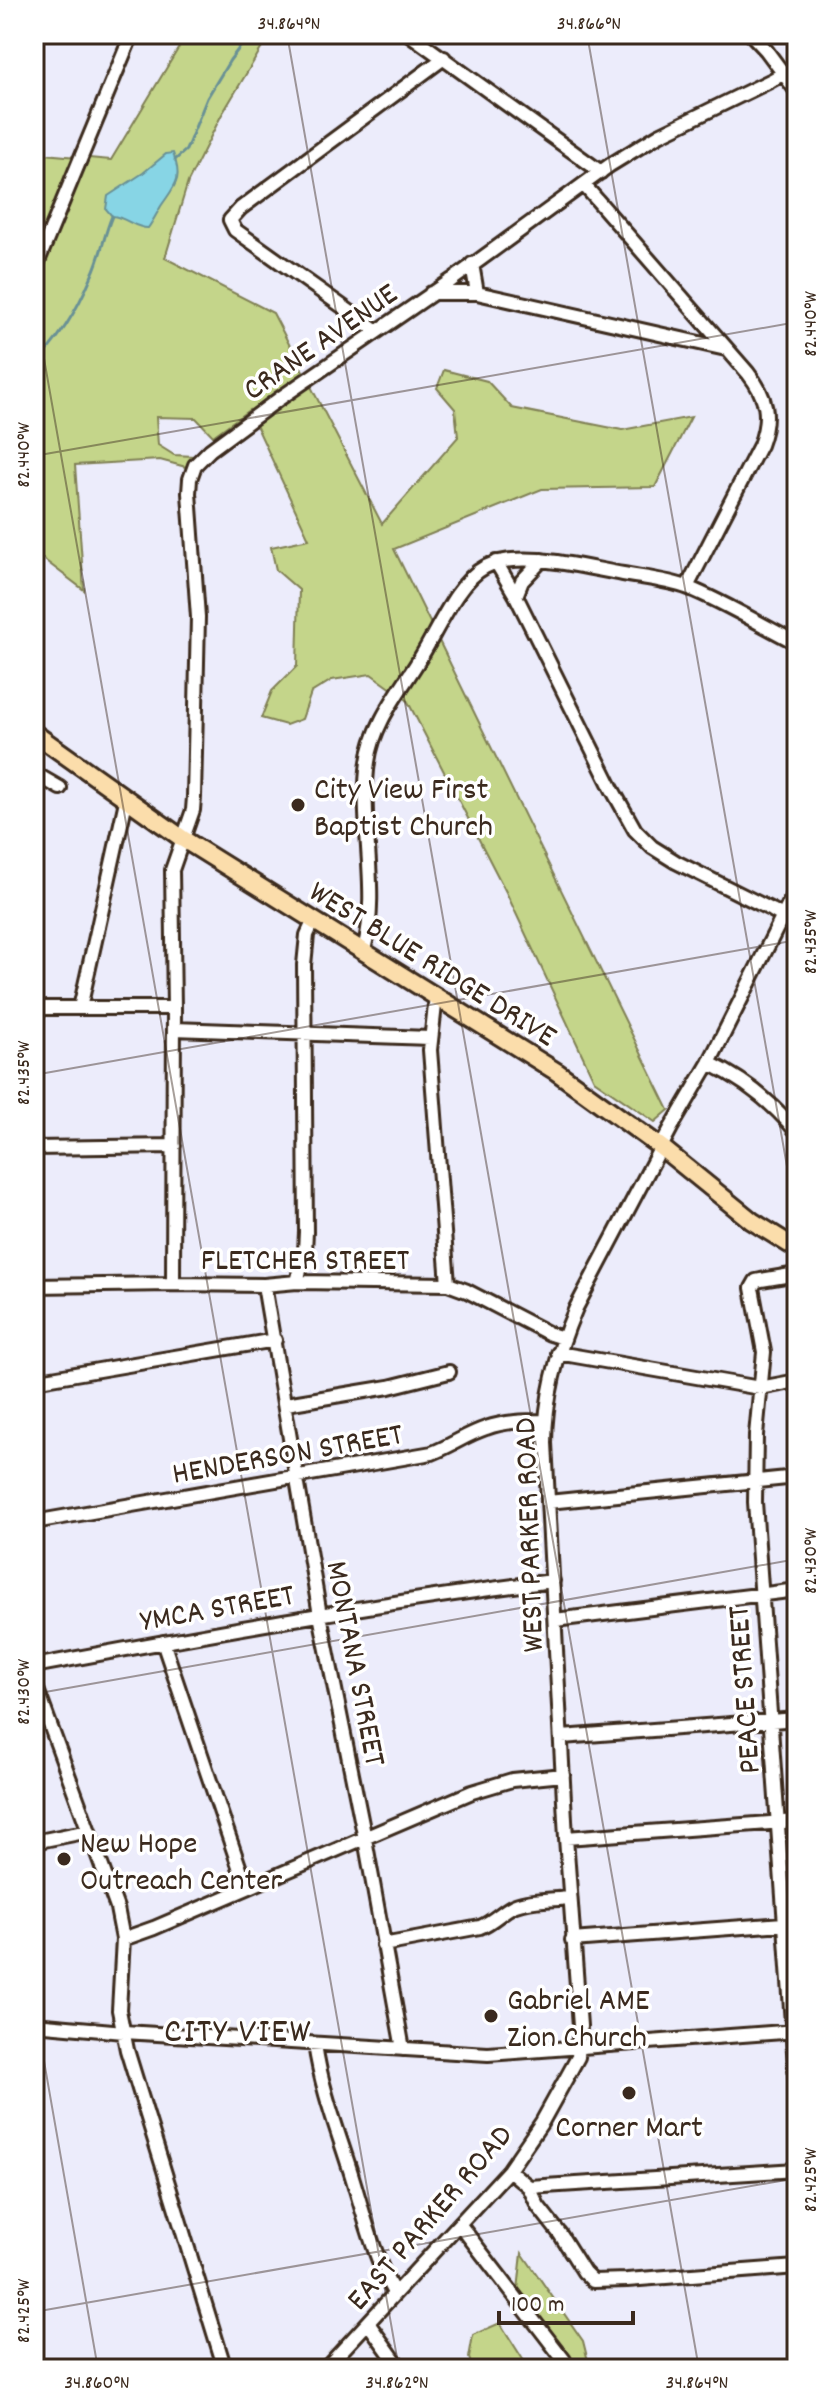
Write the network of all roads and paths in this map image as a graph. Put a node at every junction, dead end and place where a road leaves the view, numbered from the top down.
1 (132, 34) edge
2 (409, 34) edge
3 (751, 34) edge
4 (444, 58) junction
5 (797, 66) edge
6 (784, 73) junction
7 (797, 92) edge
8 (601, 172) junction
9 (584, 185) junction
10 (472, 264) junction
11 (34, 271) edge
12 (431, 293) junction
13 (477, 293) junction
14 (377, 331) junction
15 (726, 349) junction
16 (542, 560) junction
17 (496, 562) junction
18 (687, 587) junction
19 (516, 596) junction
20 (797, 643) edge
21 (34, 733) edge
22 (34, 773) edge
23 (60, 788) dead end
24 (126, 801) junction
25 (183, 839) junction
26 (797, 888) edge
27 (782, 916) junction
28 (313, 922) junction
29 (797, 925) edge
30 (364, 950) junction
31 (436, 996) junction
32 (34, 1008) edge
33 (80, 1008) junction
34 (174, 1008) junction
35 (174, 1029) junction
36 (304, 1035) junction
37 (430, 1038) junction
38 (709, 1063) junction
39 (797, 1132) edge
40 (174, 1146) junction
41 (34, 1148) edge
42 (662, 1148) junction
43 (797, 1249) edge
44 (797, 1274) edge
45 (297, 1282) junction
46 (173, 1284) junction
47 (448, 1284) junction
48 (264, 1285) junction
49 (34, 1286) edge
50 (563, 1338) junction
51 (275, 1340) junction
52 (558, 1353) junction
53 (449, 1372) dead end
54 (34, 1381) edge
55 (797, 1381) edge
56 (760, 1388) junction
57 (286, 1404) junction
58 (545, 1421) junction
59 (298, 1476) junction
60 (797, 1477) edge
61 (754, 1482) junction
62 (548, 1502) junction
63 (34, 1522) edge
64 (553, 1581) junction
65 (797, 1590) edge
66 (761, 1594) junction
67 (320, 1615) junction
68 (555, 1620) junction
69 (163, 1642) junction
70 (34, 1666) edge
71 (34, 1681) edge
72 (797, 1719) edge
73 (771, 1721) junction
74 (562, 1737) junction
75 (563, 1775) junction
76 (797, 1821) edge
77 (777, 1822) junction
78 (89, 1831) junction
79 (566, 1838) junction
80 (365, 1839) junction
81 (34, 1842) edge
82 (246, 1887) junction
83 (570, 1898) junction
84 (791, 1924) edge
85 (123, 1939) junction
86 (572, 1940) junction
87 (383, 1945) junction
88 (34, 2024) edge
89 (795, 2031) edge
90 (124, 2032) junction
91 (315, 2044) junction
92 (580, 2047) junction
93 (403, 2049) junction
94 (797, 2094) edge
95 (509, 2170) junction
96 (797, 2170) edge
97 (529, 2187) junction
98 (460, 2225) junction
99 (797, 2267) edge
100 (394, 2293) junction
101 (368, 2323) junction
102 (34, 2358) edge
103 (564, 2360) dead end
104 (37, 2369) edge
105 (225, 2369) edge
106 (325, 2369) edge
107 (401, 2369) edge

1 - 11 street
2 - 4 street
3 - 6 street
4 - 8 street
4 - 14 street
5 - 6 street, CRANE AVENUE
6 - 7 street
6 - 8 street, CRANE AVENUE
8 - 9 street, CRANE AVENUE
9 - 10 street, CRANE AVENUE
9 - 15 street
10 - 12 street, CRANE AVENUE
10 - 13 street
12 - 13 street
12 - 14 street, CRANE AVENUE
13 - 15 street
14 - 25 street, CRANE AVENUE
15 - 18 street
16 - 17 street
16 - 18 street
16 - 19 street
17 - 19 street
17 - 30 street
18 - 20 street
19 - 27 street
21 - 24 main road, WEST BLUE RIDGE DRIVE
22 - 23 street
24 - 25 main road, WEST BLUE RIDGE DRIVE
24 - 33 street
25 - 28 main road, WEST BLUE RIDGE DRIVE
25 - 34 street, CRANE AVENUE
26 - 27 street, WEST PARKER ROAD
27 - 29 street
27 - 38 street, WEST PARKER ROAD
28 - 30 main road, WEST BLUE RIDGE DRIVE
28 - 36 street
30 - 31 main road, WEST BLUE RIDGE DRIVE
31 - 37 street
31 - 42 main road, WEST BLUE RIDGE DRIVE
32 - 33 street
33 - 34 street
34 - 35 street, CRANE AVENUE
35 - 36 street
35 - 40 street, CRANE AVENUE
36 - 37 street
36 - 45 street
37 - 47 street
38 - 39 street
38 - 42 street, WEST PARKER ROAD
40 - 41 street
40 - 46 street, CRANE AVENUE
42 - 43 main road, WEST BLUE RIDGE DRIVE
42 - 50 street, WEST PARKER ROAD
44 - 56 street, PEACE STREET
45 - 47 street, FLETCHER STREET
45 - 48 street, FLETCHER STREET
46 - 48 street, FLETCHER STREET
46 - 49 street, FLETCHER STREET
47 - 50 street, FLETCHER STREET
48 - 51 street, MONTANA STREET
50 - 52 street, WEST PARKER ROAD
51 - 54 street
51 - 57 street, MONTANA STREET
52 - 56 street
52 - 58 street, WEST PARKER ROAD
53 - 57 street
55 - 56 street
56 - 61 street, PEACE STREET
57 - 59 street, MONTANA STREET
58 - 59 street, HENDERSON STREET
58 - 62 street, WEST PARKER ROAD
59 - 63 street, HENDERSON STREET
59 - 67 street, MONTANA STREET
60 - 61 street
61 - 62 street
61 - 66 street, PEACE STREET
62 - 64 street, WEST PARKER ROAD
64 - 67 street, YMCA STREET
64 - 68 street, WEST PARKER ROAD
65 - 66 street
66 - 68 street
66 - 73 street, PEACE STREET
67 - 69 street, YMCA STREET
67 - 80 street, MONTANA STREET
68 - 74 street, WEST PARKER ROAD
69 - 70 street, YMCA STREET
69 - 82 street
71 - 78 street
72 - 73 street
73 - 74 street
73 - 77 street, PEACE STREET
74 - 75 street, WEST PARKER ROAD
75 - 79 street, WEST PARKER ROAD
75 - 80 street
76 - 77 street
77 - 79 street
77 - 84 street, PEACE STREET
78 - 81 street
78 - 85 street
79 - 83 street, WEST PARKER ROAD
80 - 82 street
80 - 87 street, MONTANA STREET
82 - 85 street
83 - 86 street, WEST PARKER ROAD
83 - 87 street
84 - 86 street
84 - 89 street, PEACE STREET
85 - 90 street
86 - 92 street, WEST PARKER ROAD
87 - 93 street, MONTANA STREET
88 - 90 street
89 - 92 street
89 - 94 street, PEACE STREET
90 - 91 street
90 - 105 street
91 - 93 street
91 - 100 street
92 - 93 street
92 - 95 street, EAST PARKER ROAD
95 - 97 street
95 - 98 street, EAST PARKER ROAD
96 - 97 street
97 - 99 street
98 - 100 street, EAST PARKER ROAD
98 - 103 street
100 - 101 street, EAST PARKER ROAD
101 - 106 street, EAST PARKER ROAD
101 - 107 street
102 - 104 street

